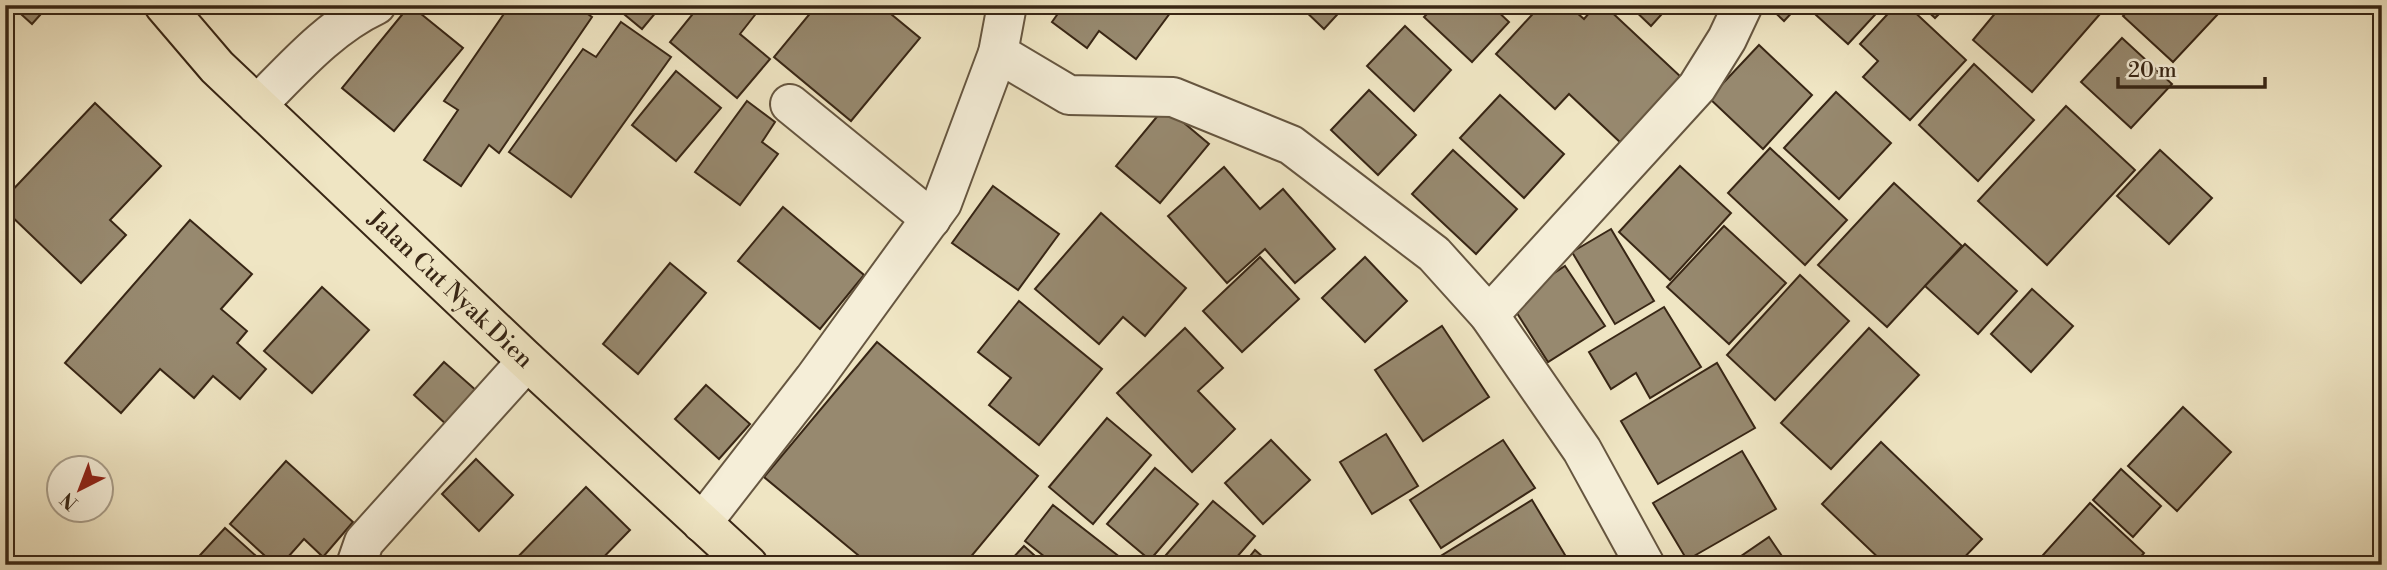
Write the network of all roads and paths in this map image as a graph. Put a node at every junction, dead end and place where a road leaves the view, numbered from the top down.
1 (164, 5) edge
2 (376, 5) edge
3 (1007, 5) edge
4 (1743, 5) edge
5 (998, 53) junction
6 (790, 104) dead end
7 (257, 105) junction
8 (931, 219) junction
9 (1489, 315) junction
10 (527, 361) junction
11 (702, 523) junction
12 (356, 565) edge
13 (748, 565) edge
14 (1645, 565) edge

1 - 7 highway, Jalan Cut Nyak Dien
2 - 7 street
3 - 5 street
4 - 9 street
5 - 8 street
5 - 9 street
6 - 8 street
7 - 10 highway, Jalan Cut Nyak Dien
8 - 11 street
9 - 14 street
10 - 11 highway, Jalan Cut Nyak Dien
10 - 12 street
11 - 13 highway, Jalan Cut Nyak Dien

